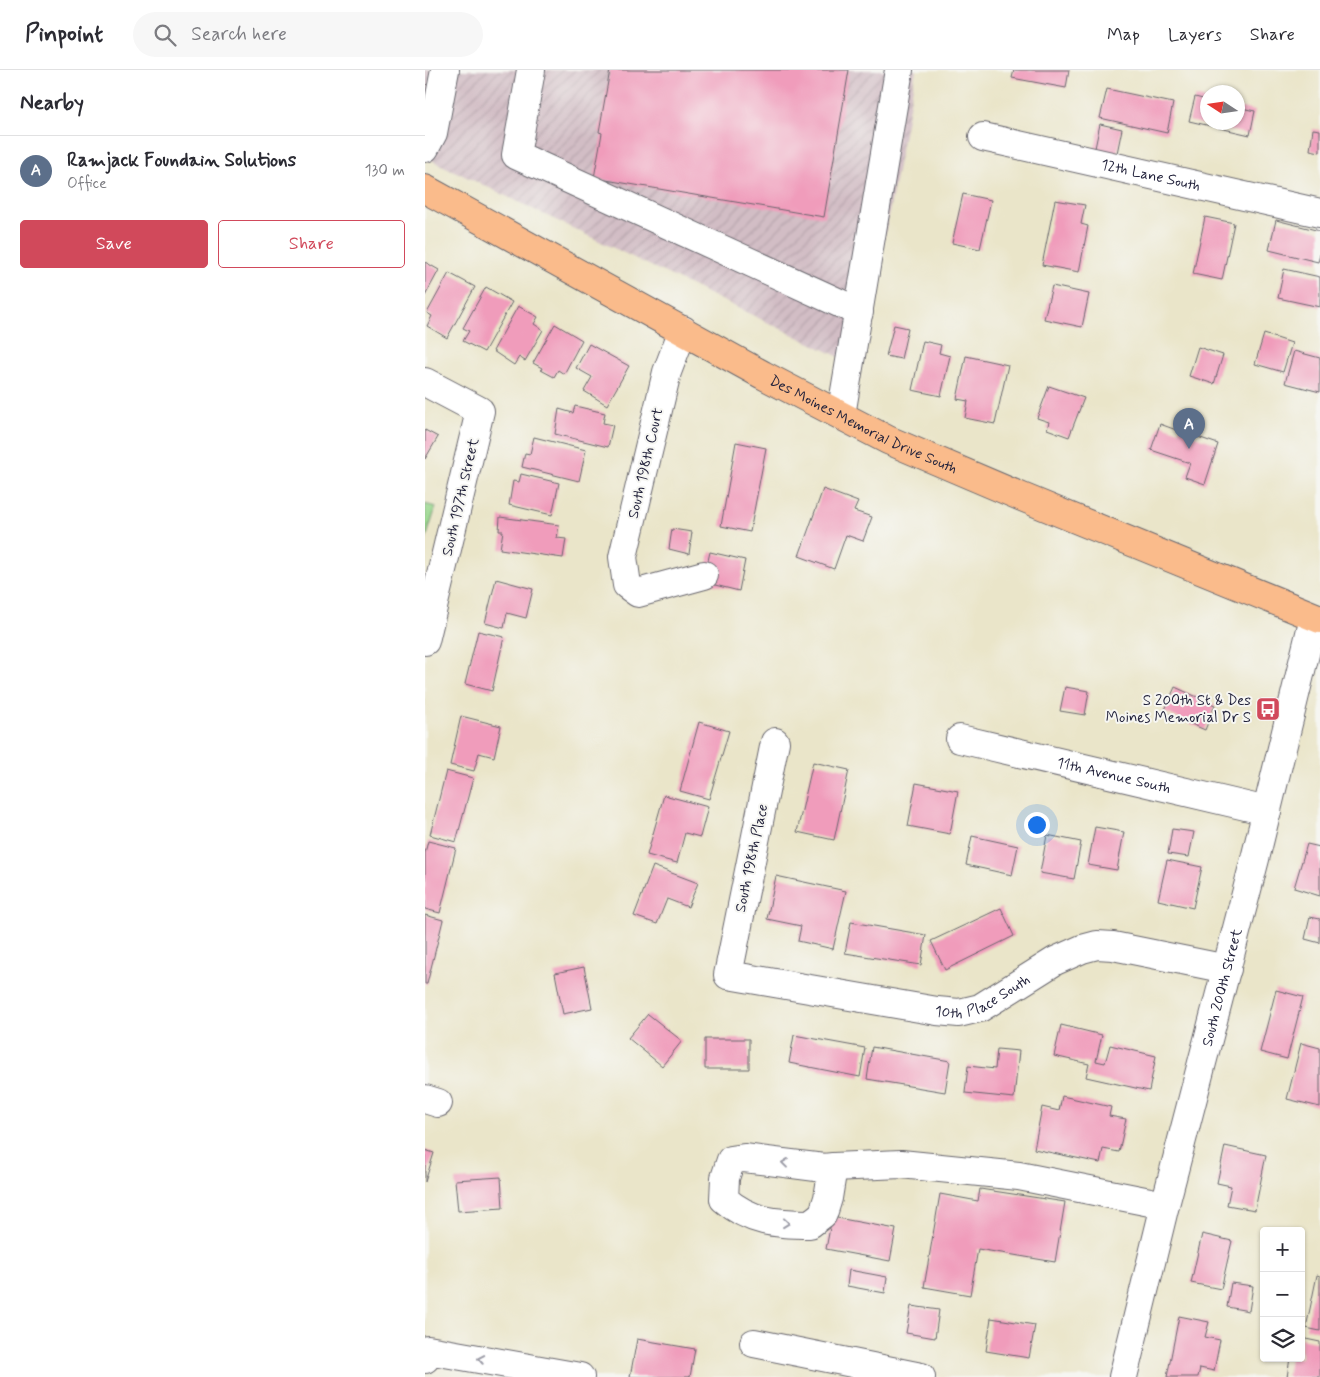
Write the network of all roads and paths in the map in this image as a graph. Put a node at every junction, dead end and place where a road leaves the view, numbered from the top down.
1 (445, 70) edge
2 (531, 70) edge
3 (899, 70) edge
4 (983, 138) dead end
5 (425, 148) edge
6 (425, 189) edge
7 (1320, 213) edge
8 (859, 312) junction
9 (683, 330) junction
10 (425, 382) edge
11 (841, 415) junction
12 (704, 575) dead end
13 (1318, 611) edge
14 (425, 641) edge
15 (960, 739) dead end
16 (775, 742) dead end
17 (1267, 811) junction
18 (1227, 970) junction
19 (728, 975) joint
20 (833, 1167) dead end
21 (1165, 1205) junction
22 (754, 1343) dead end
23 (425, 1359) edge
24 (580, 1377) edge
25 (921, 1377) edge
26 (1123, 1377) edge

1 - 5 street
2 - 8 street
3 - 8 street
4 - 7 street, 12th Lane South
6 - 9 main road, Des Moines Memorial Drive South
8 - 11 street
9 - 11 main road, Des Moines Memorial Drive South
9 - 12 street, South 198th Court
10 - 14 street, South 197th Street
11 - 13 main road, Des Moines Memorial Drive South
13 - 17 street, South 200th Street
15 - 17 street, 11th Avenue South
16 - 19 street, South 198th Place
17 - 18 street, South 200th Street
18 - 19 street, 10th Place South
18 - 21 street, South 200th Street
20 - 21 street
21 - 26 street, South 200th Street
22 - 25 street
24 -> 23 street

